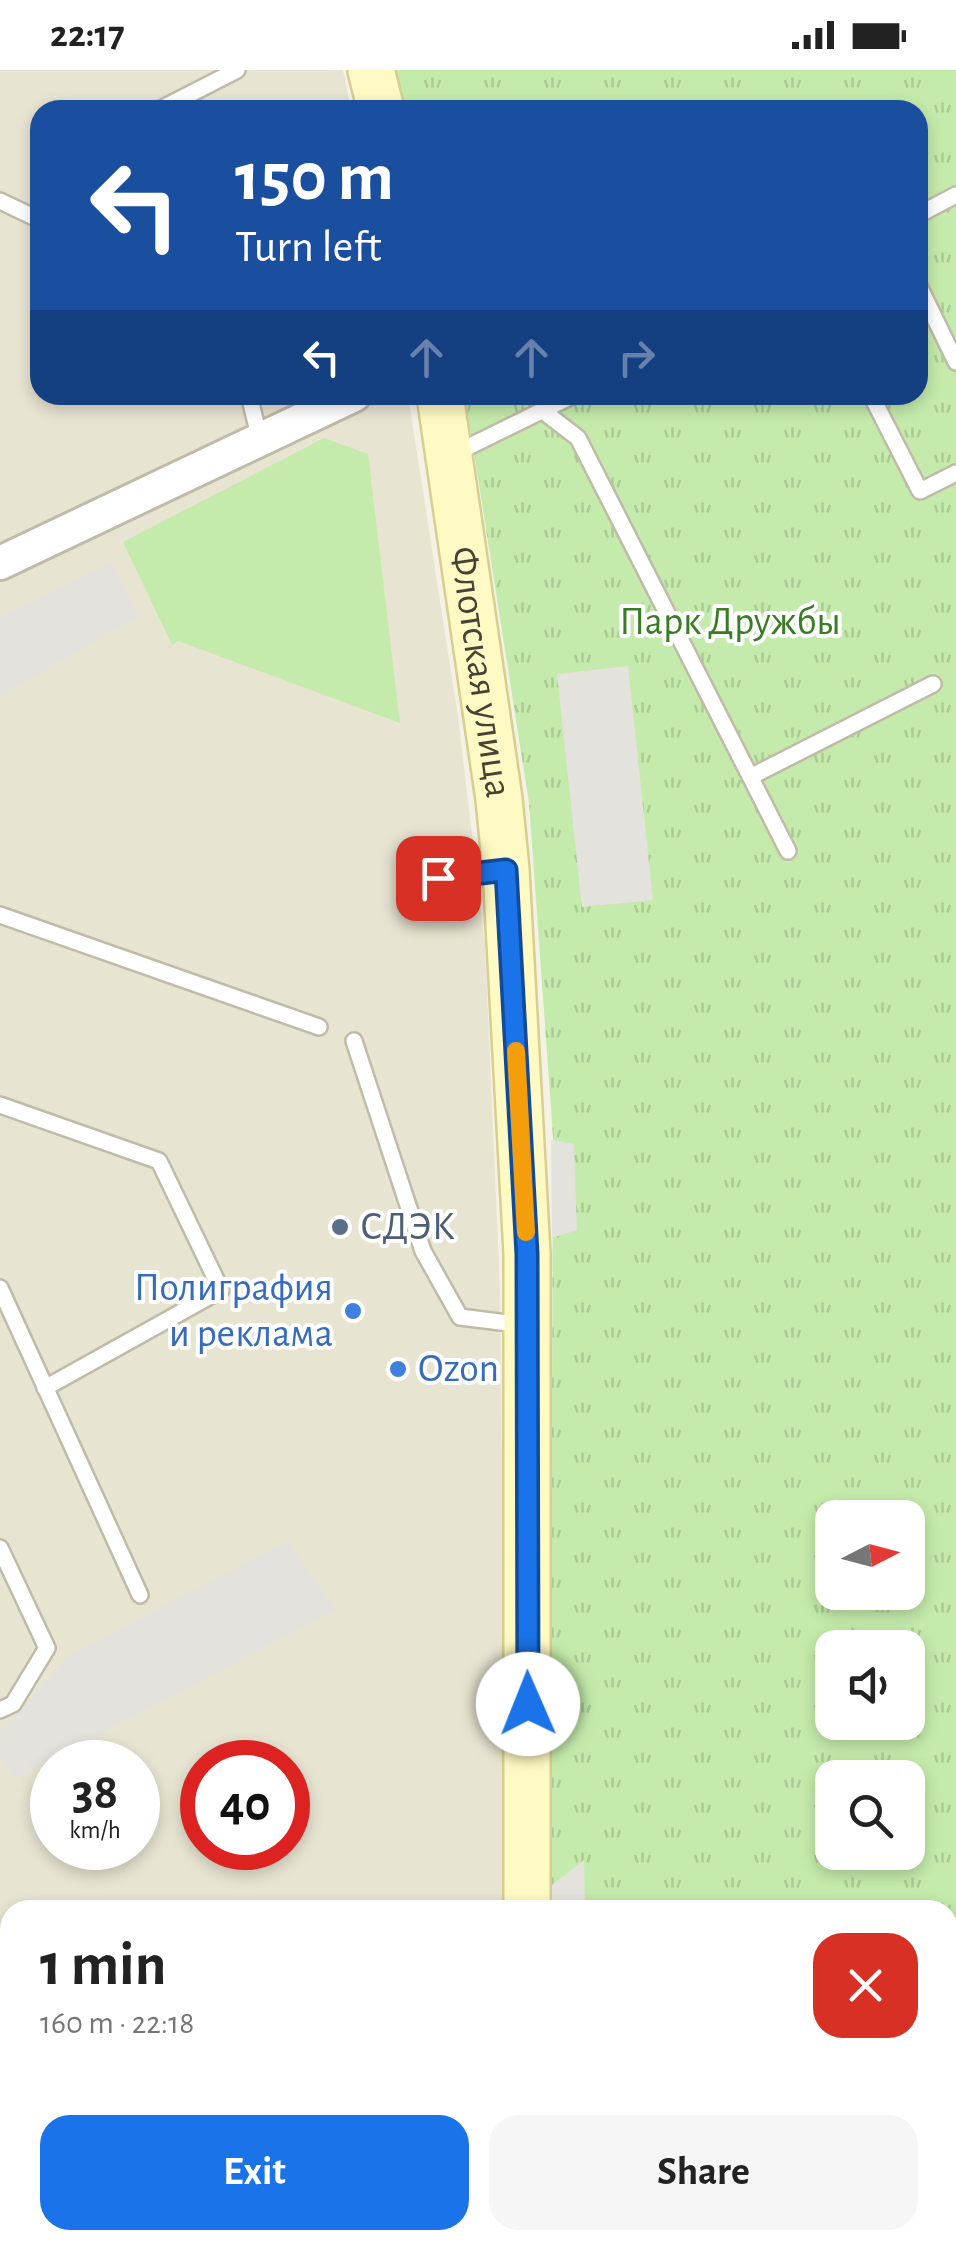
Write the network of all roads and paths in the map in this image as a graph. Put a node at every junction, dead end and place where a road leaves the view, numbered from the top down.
1 (237, 70) edge
2 (371, 70) edge
3 (179, 100) edge
4 (378, 100) edge
5 (956, 194) edge
6 (0, 201) edge
7 (928, 209) edge
8 (30, 215) edge
9 (928, 305) edge
10 (956, 362) edge
11 (252, 405) edge
12 (333, 405) edge
13 (441, 405) edge
14 (554, 405) edge
15 (877, 405) edge
16 (542, 411) junction
17 (260, 440) junction
18 (448, 457) junction
19 (956, 473) edge
20 (0, 563) edge
21 (933, 684) dead end
22 (752, 776) junction
23 (788, 851) dead end
24 (506, 870) junction
25 (416, 882) dead end
26 (0, 915) edge
27 (319, 1027) dead end
28 (354, 1042) dead end
29 (0, 1105) edge
30 (0, 1288) edge
31 (528, 1326) junction
32 (46, 1388) junction
33 (0, 1548) edge
34 (140, 1596) dead end
35 (0, 1710) edge
36 (520, 1900) edge

1 - 3 lane
2 - 4 street
5 - 7 lane
6 - 8 lane
9 - 10 lane
11 - 17 lane
12 - 17 street
13 - 18 street, Флотская улица
14 - 16 lane
15 - 19 lane
16 - 18 lane
16 - 22 lane
17 - 20 street
18 - 24 street, Флотская улица
21 - 22 lane
22 - 23 lane
24 - 25 lane
24 - 31 street, Флотская улица
26 - 27 lane
28 - 31 lane
29 - 32 lane
30 - 32 lane
31 - 36 street, Флотская улица
32 - 34 lane
33 - 35 lane

